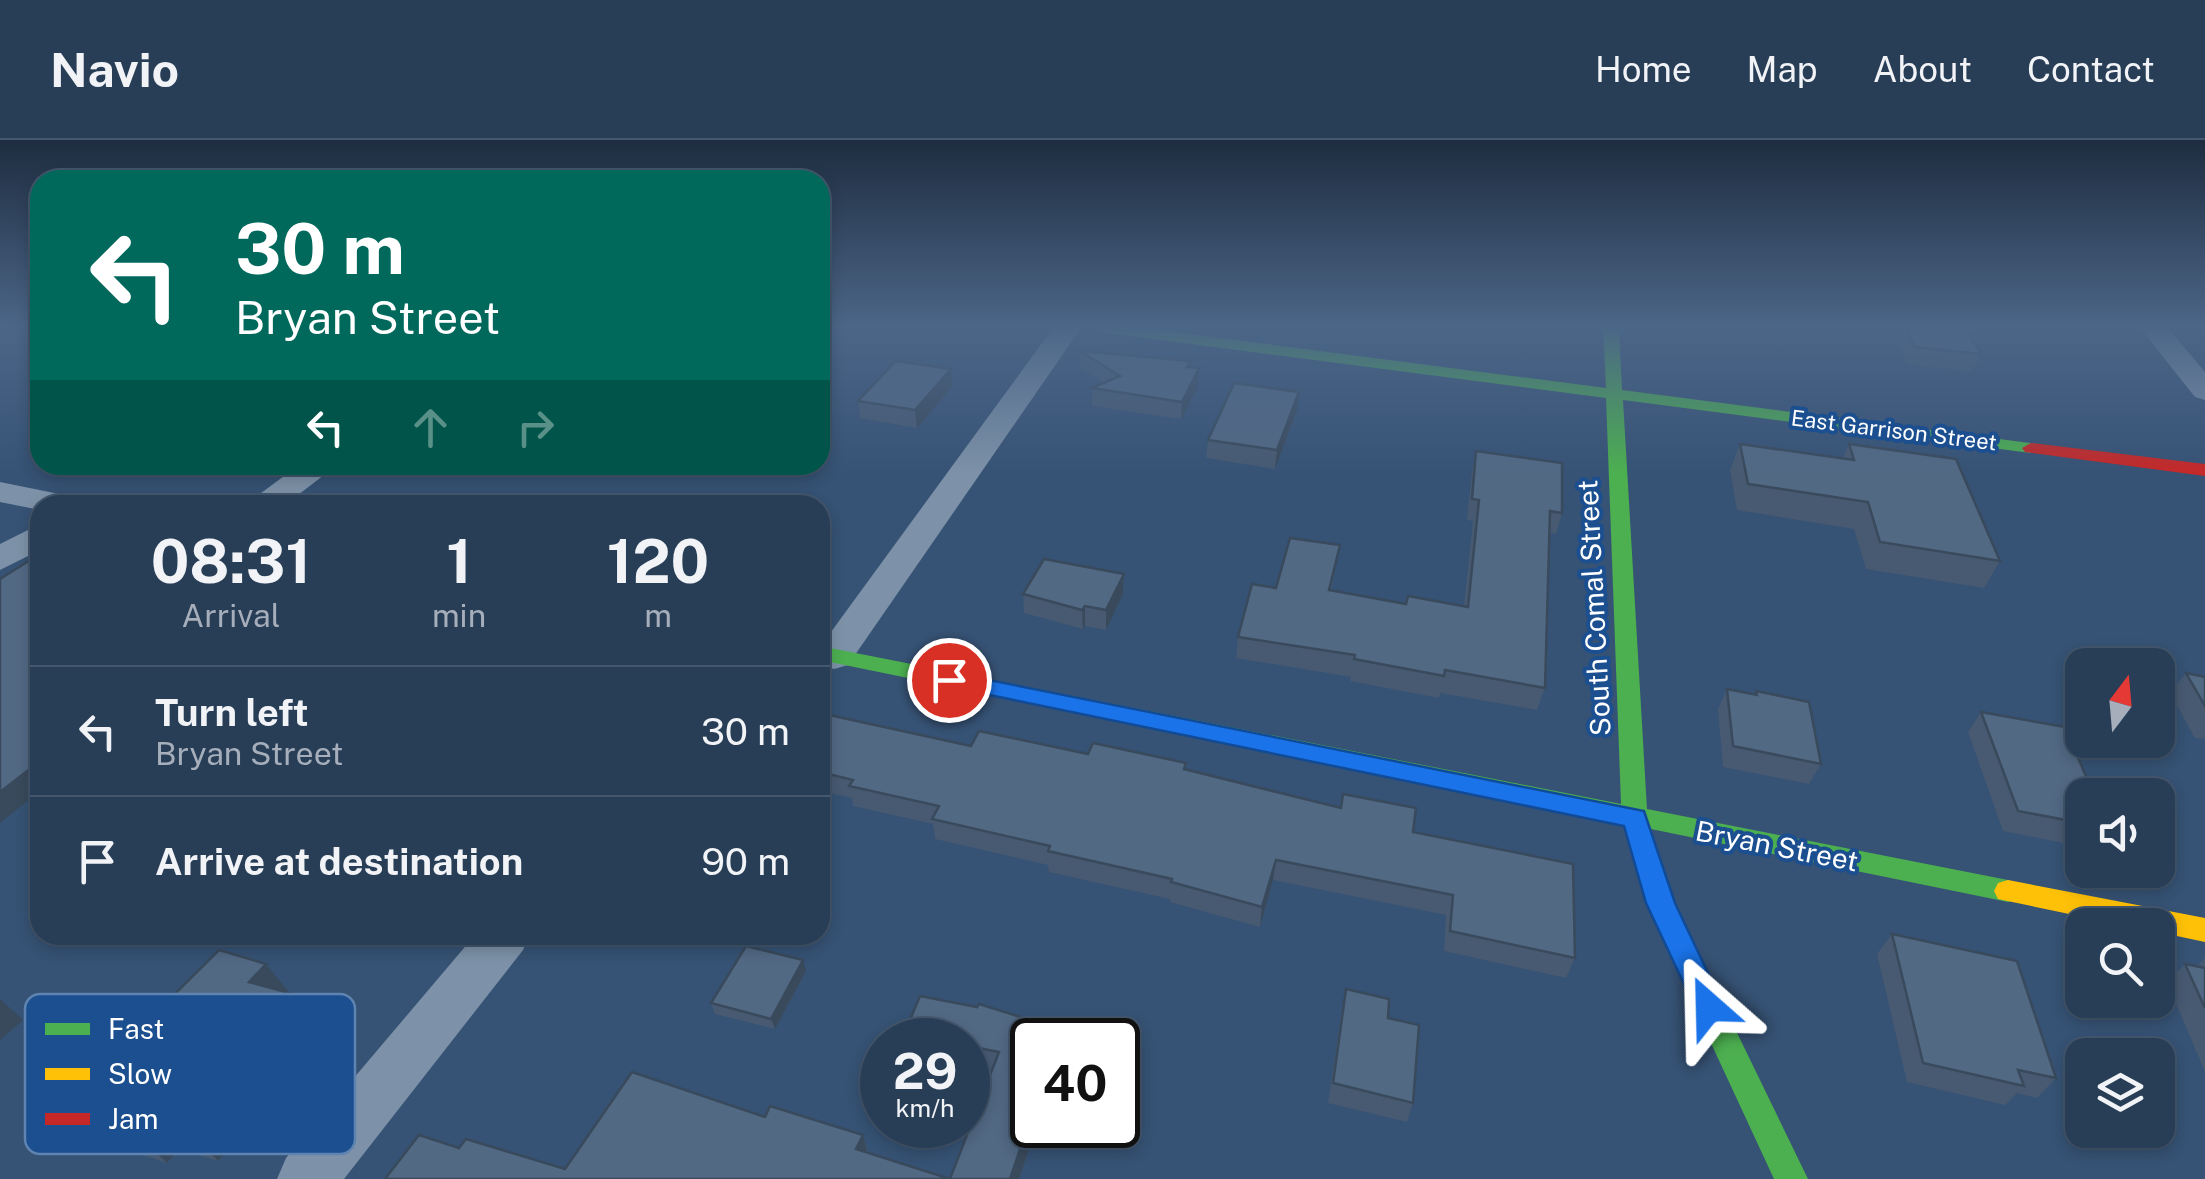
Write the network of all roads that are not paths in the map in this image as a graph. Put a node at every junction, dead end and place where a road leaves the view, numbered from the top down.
1 (1031, 376) edge
2 (1480, 376) edge
3 (1613, 376) edge
4 (1614, 394) junction
5 (2205, 470) edge
6 (306, 475) edge
7 (0, 492) edge
8 (277, 495) edge
9 (30, 498) edge
10 (30, 541) edge
11 (0, 559) edge
12 (830, 651) edge
13 (830, 656) edge
14 (1635, 818) junction
15 (2205, 930) edge
16 (497, 945) edge
17 (355, 1121) edge
18 (328, 1154) edge
19 (308, 1179) edge
20 (1790, 1179) edge

1 - 12 street
2 - 4 street, East Garrison Street
3 - 4 street, South Comal Street
4 - 5 street, East Garrison Street
4 - 14 street, South Comal Street
6 - 8 street
7 - 9 street
10 - 11 street
13 - 14 street, Bryan Street
14 - 15 street, Bryan Street
14 - 20 street, South Comal Street
16 - 17 street
18 - 19 street

